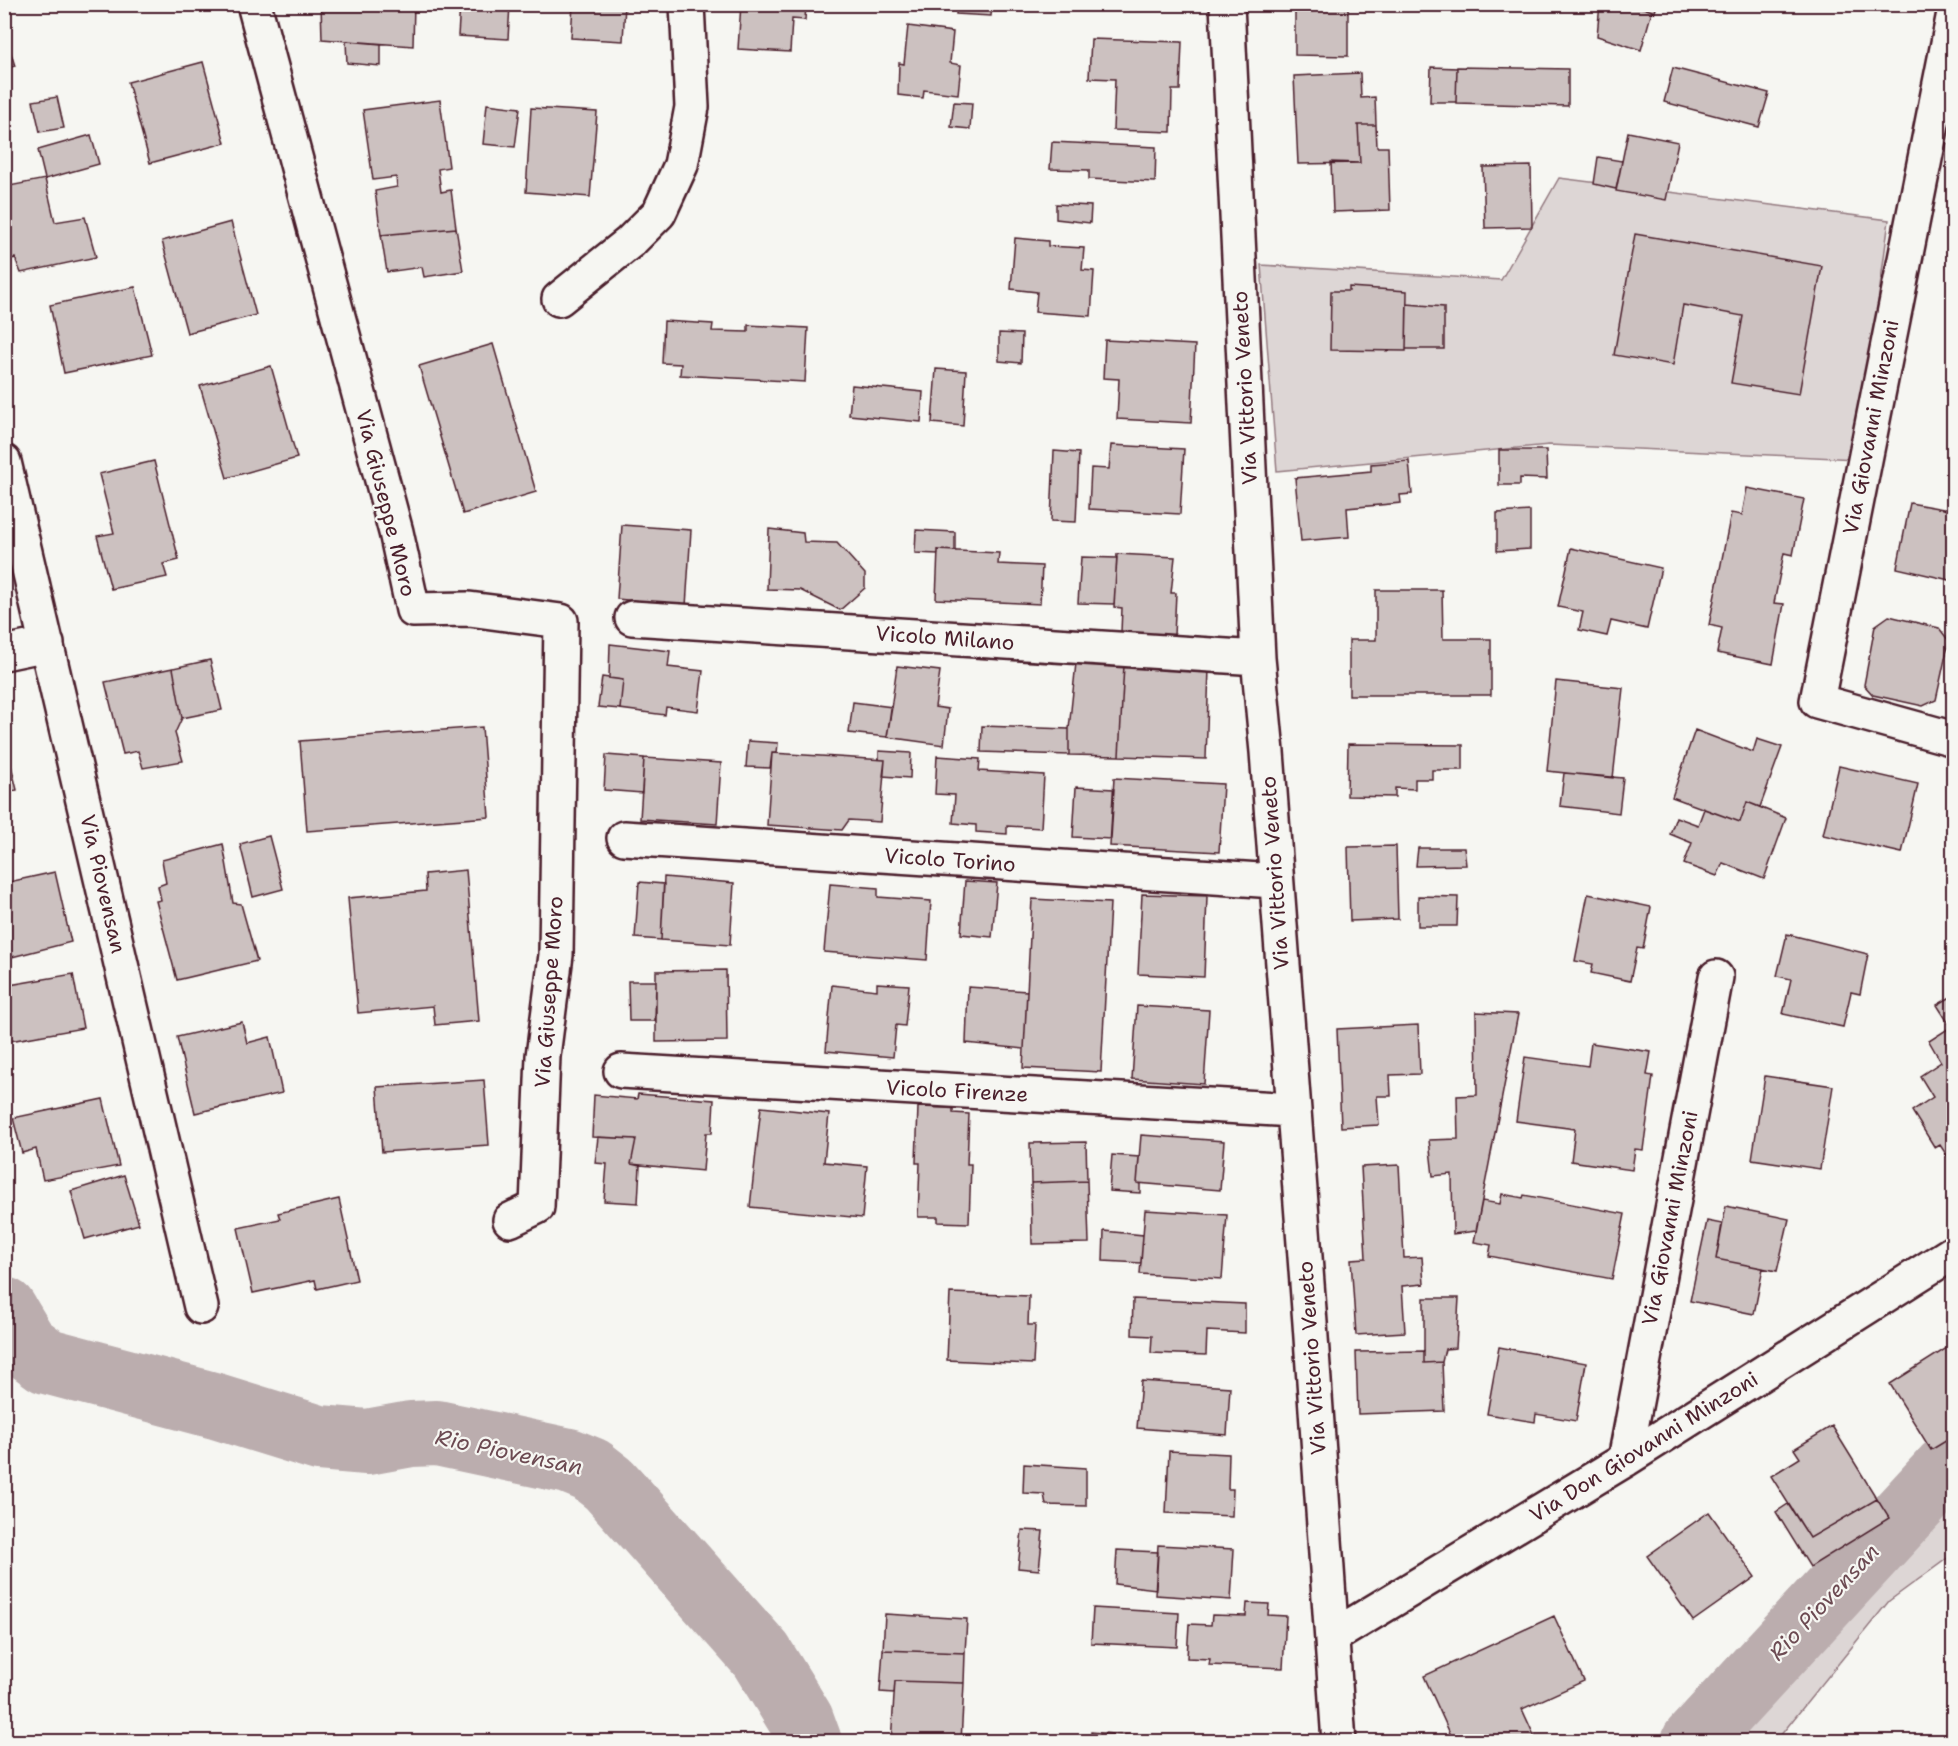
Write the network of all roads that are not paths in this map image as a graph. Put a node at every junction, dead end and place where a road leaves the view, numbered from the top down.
1 (254, 4) edge
2 (687, 4) edge
3 (1227, 4) edge
4 (1953, 14) edge
5 (559, 299) dead end
6 (4, 462) edge
7 (632, 618) dead end
8 (47, 644) junction
9 (4, 653) edge
10 (1258, 658) junction
11 (1953, 738) edge
12 (624, 838) dead end
13 (1275, 881) junction
14 (1716, 977) dead end
15 (621, 1071) dead end
16 (1294, 1110) junction
17 (510, 1220) dead end
18 (1953, 1252) edge
19 (201, 1307) dead end
20 (1625, 1460) junction
21 (1332, 1637) junction
22 (1339, 1742) edge

1 - 17 street, Via Giuseppe Moro
2 - 5 street
3 - 10 street, Via Vittorio Veneto
4 - 11 street, Via Giovanni Minzoni
6 - 8 street, Via Piovensan
7 - 10 street, Vicolo Milano
8 - 9 street
8 - 19 street, Via Piovensan
10 - 13 street, Via Vittorio Veneto
12 - 13 street, Vicolo Torino
13 - 16 street, Via Vittorio Veneto
14 - 20 street, Via Giovanni Minzoni
15 - 16 street, Vicolo Firenze
16 - 21 street, Via Vittorio Veneto
18 - 20 street, Via Don Giovanni Minzoni
20 - 21 street, Via Don Giovanni Minzoni
21 - 22 street, Via Vittorio Veneto

